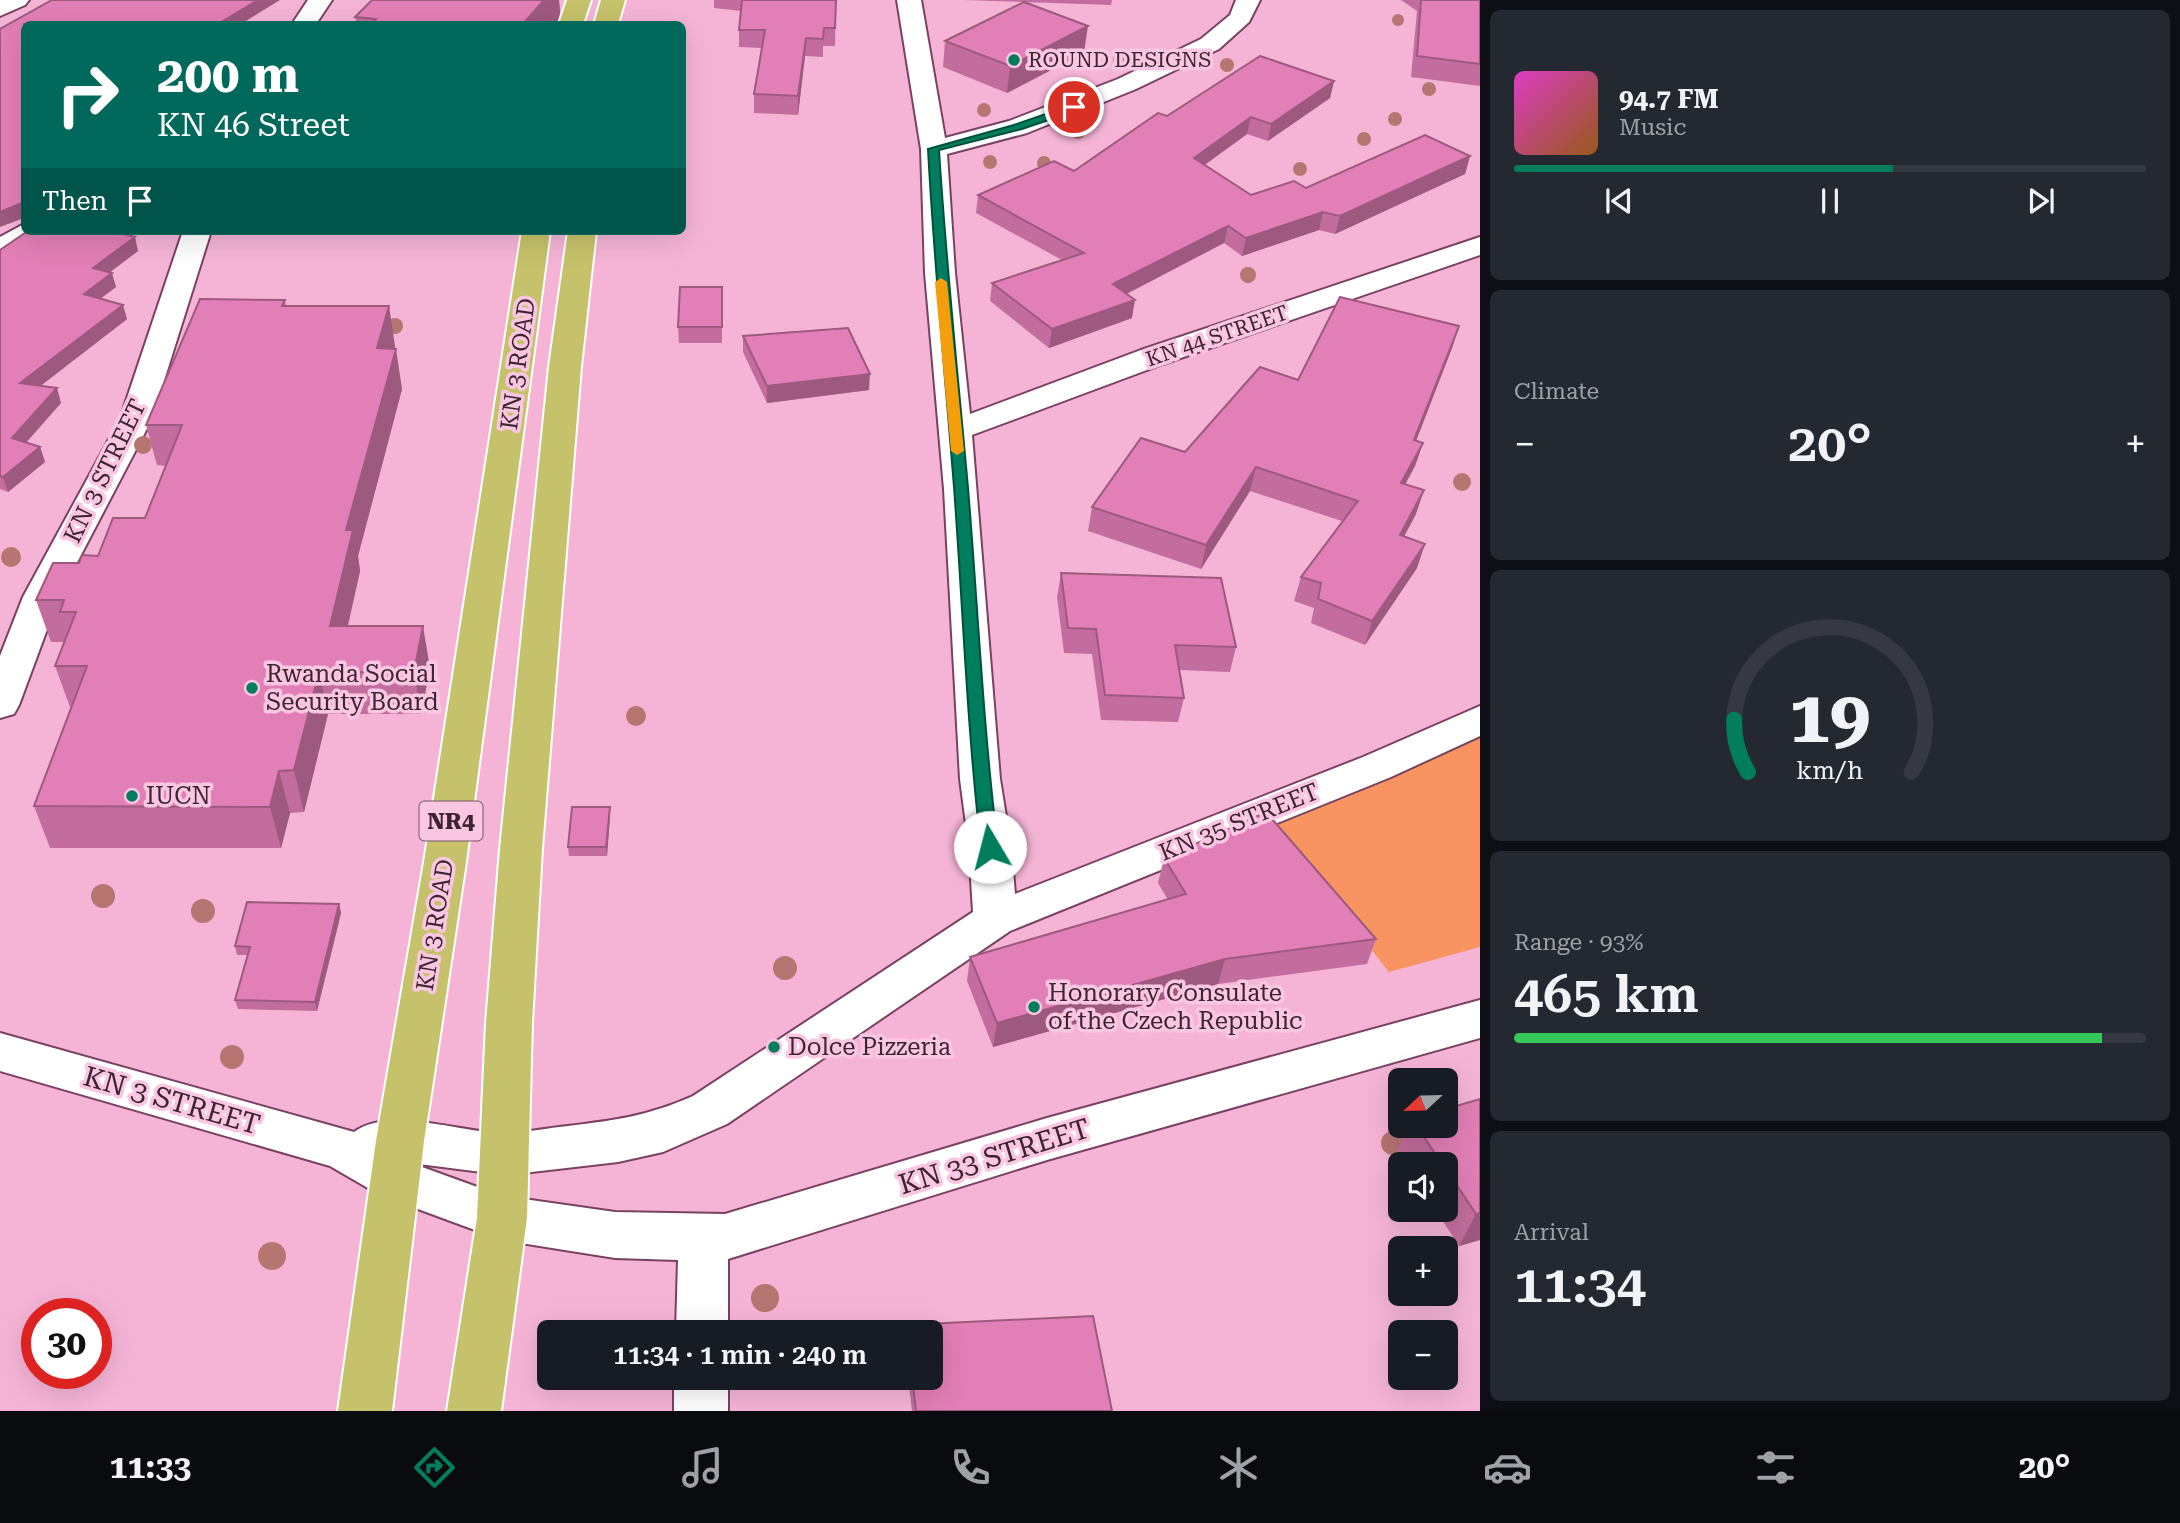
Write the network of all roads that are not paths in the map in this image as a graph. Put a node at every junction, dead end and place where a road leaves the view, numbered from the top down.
1 (17, 0) edge
2 (320, 0) edge
3 (579, 0) edge
4 (612, 0) edge
5 (909, 0) edge
6 (1248, 0) edge
7 (0, 9) edge
8 (306, 21) edge
9 (572, 21) edge
10 (607, 21) edge
11 (934, 149) junction
12 (23, 235) edge
13 (196, 235) edge
14 (535, 235) edge
15 (582, 235) edge
16 (1480, 246) edge
17 (0, 249) edge
18 (956, 430) junction
19 (0, 705) edge
20 (1480, 720) edge
21 (995, 919) junction
22 (1480, 1019) edge
23 (0, 1052) edge
24 (506, 1154) junction
25 (399, 1161) junction
26 (502, 1218) junction
27 (703, 1238) junction
28 (702, 1320) edge
29 (701, 1390) edge
30 (365, 1411) edge
31 (474, 1411) edge
32 (701, 1411) edge

1 - 7 street
2 - 8 street
3 - 9 highway
4 - 10 highway
5 - 11 street
6 - 11 street
11 - 18 street
12 - 17 street
13 - 19 street, KN 3 STREET
14 - 25 highway, KN 3 ROAD / NR4
15 - 24 highway, KN 3 ROAD
16 - 18 street, KN 44 STREET
18 - 21 street
20 - 21 street, KN 35 STREET
21 - 24 street, KN 35 STREET
22 - 27 street, KN 33 STREET
23 - 25 street, KN 3 STREET
24 - 25 street, KN 35 STREET
24 - 26 highway, KN 3 ROAD
25 - 26 street, KN 3 STREET
25 - 30 highway, KN 3 ROAD / NR4
26 - 27 street, KN 33 STREET
26 - 31 highway, KN 3 ROAD
27 - 28 street
29 - 32 street

